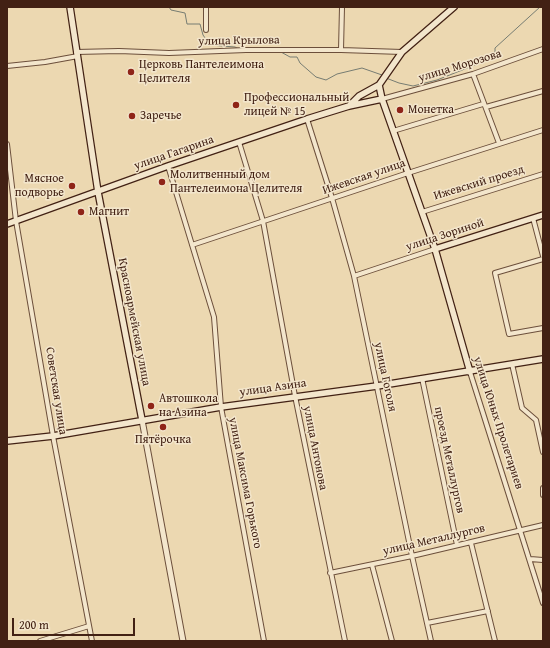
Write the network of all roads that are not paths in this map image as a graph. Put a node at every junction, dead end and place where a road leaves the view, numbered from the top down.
1 (70, 7) edge
2 (206, 7) edge
3 (342, 7) edge
4 (454, 7) edge
5 (206, 30) dead end
6 (341, 50) junction
7 (543, 50) edge
8 (402, 52) junction
9 (77, 54) junction
10 (7, 66) edge
11 (473, 74) junction
12 (379, 85) junction
13 (543, 91) edge
14 (382, 100) junction
15 (485, 105) junction
16 (350, 106) junction
17 (307, 119) junction
18 (543, 130) edge
19 (393, 131) junction
20 (239, 142) junction
21 (499, 143) junction
22 (7, 144) edge
23 (168, 166) junction
24 (408, 173) junction
25 (543, 174) edge
26 (98, 192) junction
27 (332, 198) junction
28 (422, 212) junction
29 (543, 215) edge
30 (533, 218) junction
31 (16, 221) junction
32 (263, 221) junction
33 (7, 224) edge
34 (192, 245) junction
35 (435, 249) junction
36 (543, 255) edge
37 (354, 276) junction
38 (543, 328) edge
39 (543, 359) edge
40 (512, 364) junction
41 (470, 372) junction
42 (422, 378) junction
43 (377, 386) junction
44 (295, 396) junction
45 (221, 407) junction
46 (142, 420) junction
47 (53, 436) junction
48 (7, 442) edge
49 (543, 452) edge
50 (543, 488) edge
51 (543, 495) edge
52 (543, 525) edge
53 (521, 531) junction
54 (471, 543) junction
55 (457, 545) junction
56 (412, 556) junction
57 (530, 559) junction
58 (543, 560) edge
59 (372, 564) junction
60 (330, 573) junction
61 (543, 603) edge
62 (488, 611) junction
63 (427, 623) junction
64 (89, 626) junction
65 (40, 641) edge
66 (92, 641) edge
67 (183, 641) edge
68 (264, 641) edge
69 (345, 641) edge
70 (392, 641) edge
71 (431, 641) edge
72 (495, 641) edge

1 - 9 main road, Красноармейская улица
2 - 5 street
3 - 6 street
4 - 8 main road
6 - 8 street, улица Крылова
6 - 9 street, улица Крылова
7 - 11 street, улица Морозова
8 - 12 main road
9 - 10 street, улица Крылова
9 - 26 main road, Красноармейская улица
11 - 14 street, улица Морозова
11 - 15 street
12 - 14 main road, улица Юных Пролетариев
12 - 16 main road
13 - 15 street
14 - 16 main road, улица Гагарина
14 - 19 main road, улица Юных Пролетариев
15 - 19 street
15 - 21 street
16 - 17 main road, улица Гагарина
17 - 20 main road, улица Гагарина
17 - 27 street, улица Гоголя
18 - 21 street, Ижевская улица
19 - 24 main road, улица Юных Пролетариев
20 - 23 main road, улица Гагарина
20 - 32 street, улица Антонова
21 - 24 street, Ижевская улица
22 - 31 street, Советская улица
23 - 26 main road, улица Гагарина
23 - 34 street, улица Максима Горького
24 - 27 street, Ижевская улица
24 - 28 main road, улица Юных Пролетариев
25 - 28 street, Ижевский проезд
26 - 31 main road, улица Гагарина
26 - 46 main road, Красноармейская улица
27 - 32 street, Ижевская улица
27 - 37 street, улица Гоголя
28 - 35 main road, улица Юных Пролетариев
29 - 30 main road, улица Зориной
30 - 35 main road, улица Зориной
30 - 36 street
31 - 33 main road, улица Гагарина
31 - 47 street, Советская улица
32 - 34 street, Ижевская улица
32 - 44 street, улица Антонова
34 - 45 street, улица Максима Горького
35 - 37 street, улица Зориной
35 - 41 main road, улица Юных Пролетариев
36 - 38 street
37 - 43 street, улица Гоголя
39 - 40 main road, улица Азина
40 - 41 main road, улица Азина
40 - 49 street
41 - 42 main road, улица Азина
41 - 53 street, улица Юных Пролетариев
42 - 43 main road, улица Азина
42 - 55 street, проезд Металлургов
43 - 44 main road, улица Азина
43 - 56 street, улица Гоголя
44 - 45 main road, улица Азина
44 - 60 street, улица Антонова
45 - 46 main road, улица Азина
45 - 68 street, улица Максима Горького
46 - 47 main road, улица Азина
46 - 67 street, Красноармейская улица
47 - 48 main road, улица Азина
47 - 64 street, Советская улица
50 - 51 street
52 - 53 street, улица Металлургов
53 - 54 street, улица Металлургов
53 - 57 street, улица Юных Пролетариев
54 - 55 street, улица Металлургов
54 - 62 street
55 - 56 street, улица Металлургов
56 - 59 street, улица Металлургов
56 - 63 street, улица Гоголя
57 - 58 street
57 - 61 street, улица Юных Пролетариев
59 - 60 street, улица Металлургов
59 - 70 street
60 - 69 street, улица Антонова
62 - 63 street
62 - 72 street
63 - 71 street, улица Гоголя
64 - 65 street
64 - 66 street, Советская улица

